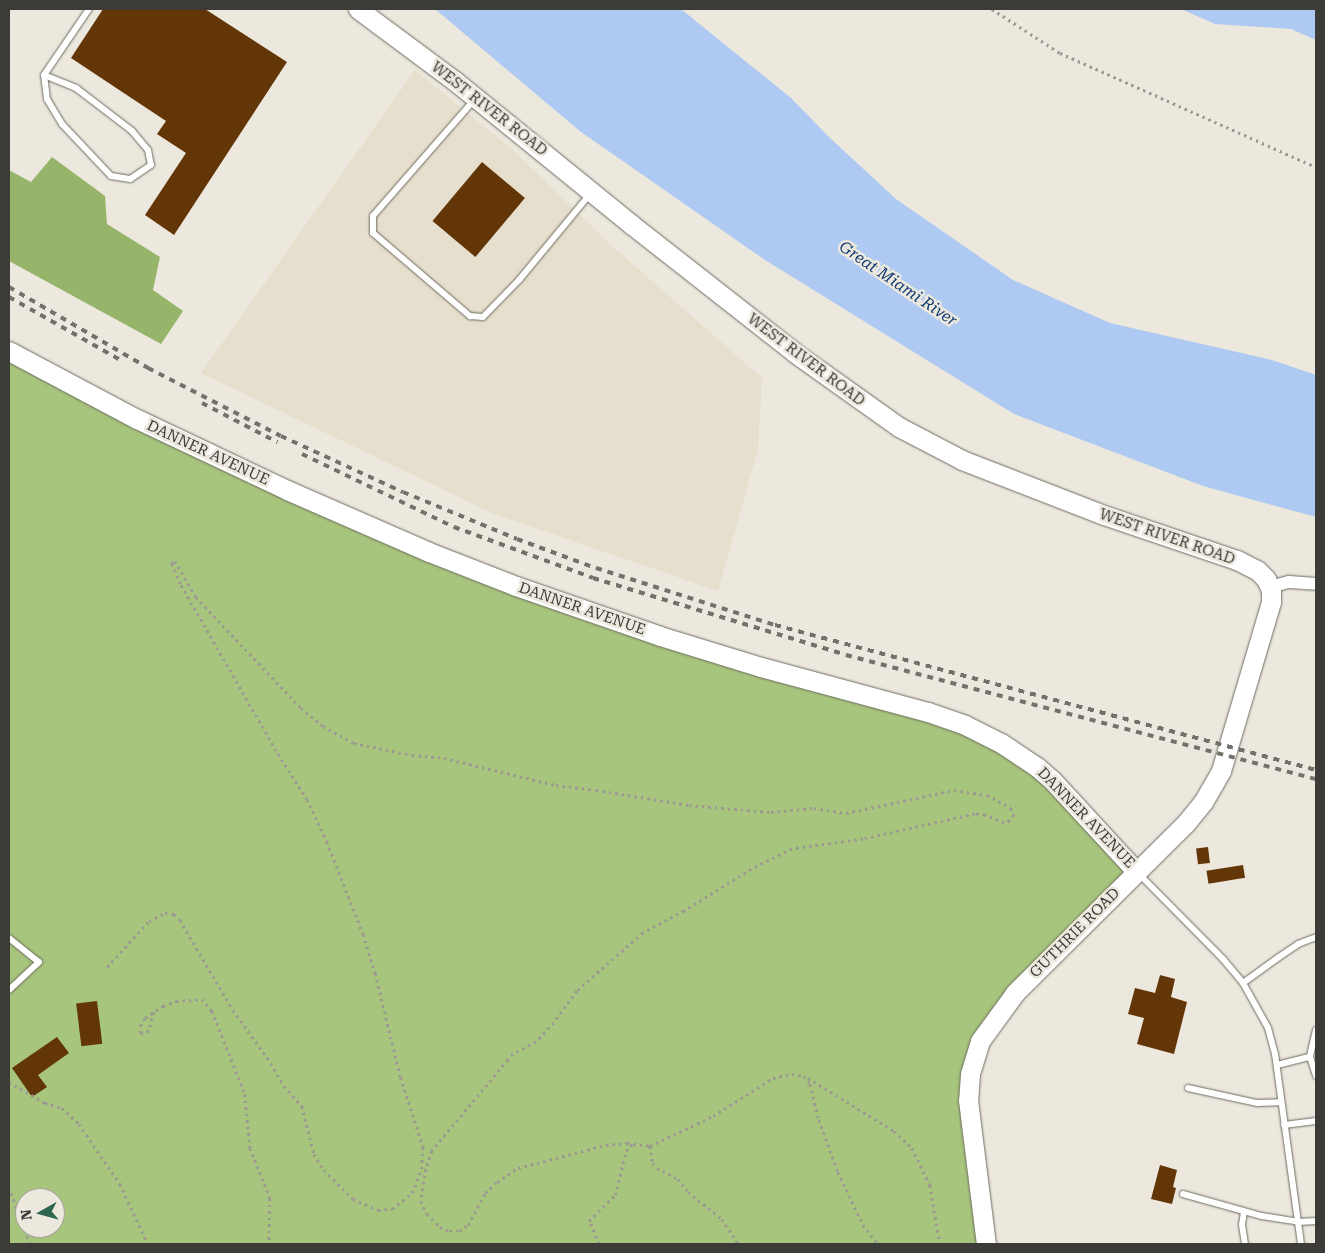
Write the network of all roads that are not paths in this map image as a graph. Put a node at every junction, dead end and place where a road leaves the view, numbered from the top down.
1 (89, 9) edge
2 (358, 9) edge
3 (44, 75) junction
4 (476, 97) junction
5 (592, 192) junction
6 (9, 351) edge
7 (1316, 584) edge
8 (1270, 587) junction
9 (1137, 872) junction
10 (1316, 937) edge
11 (9, 938) edge
12 (1243, 984) junction
13 (9, 990) edge
14 (1316, 1030) edge
15 (1310, 1057) junction
16 (1277, 1065) junction
17 (1316, 1076) edge
18 (1188, 1088) dead end
19 (1281, 1102) junction
20 (1316, 1121) edge
21 (1284, 1124) junction
22 (1183, 1194) dead end
23 (1244, 1212) junction
24 (1316, 1221) edge
25 (1298, 1222) junction
26 (986, 1244) edge
27 (1245, 1244) edge
28 (1301, 1244) edge

1 - 3 lane
2 - 4 street, WEST RIVER ROAD
3 - 3 lane
4 - 5 street, WEST RIVER ROAD
4 - 5 lane
5 - 8 street, WEST RIVER ROAD
6 - 9 street, DANNER AVENUE
7 - 8 street
8 - 9 street, GUTHRIE ROAD
9 - 12 lane
9 - 26 street, GUTHRIE ROAD
10 - 12 lane
11 - 13 lane
12 - 16 lane
14 - 15 lane
15 - 16 lane
15 - 17 lane
16 - 19 lane
18 - 19 lane
19 - 21 lane
20 - 21 lane
21 - 25 lane
22 - 23 lane
23 - 25 lane
23 - 27 lane
24 - 25 lane
25 - 28 lane

